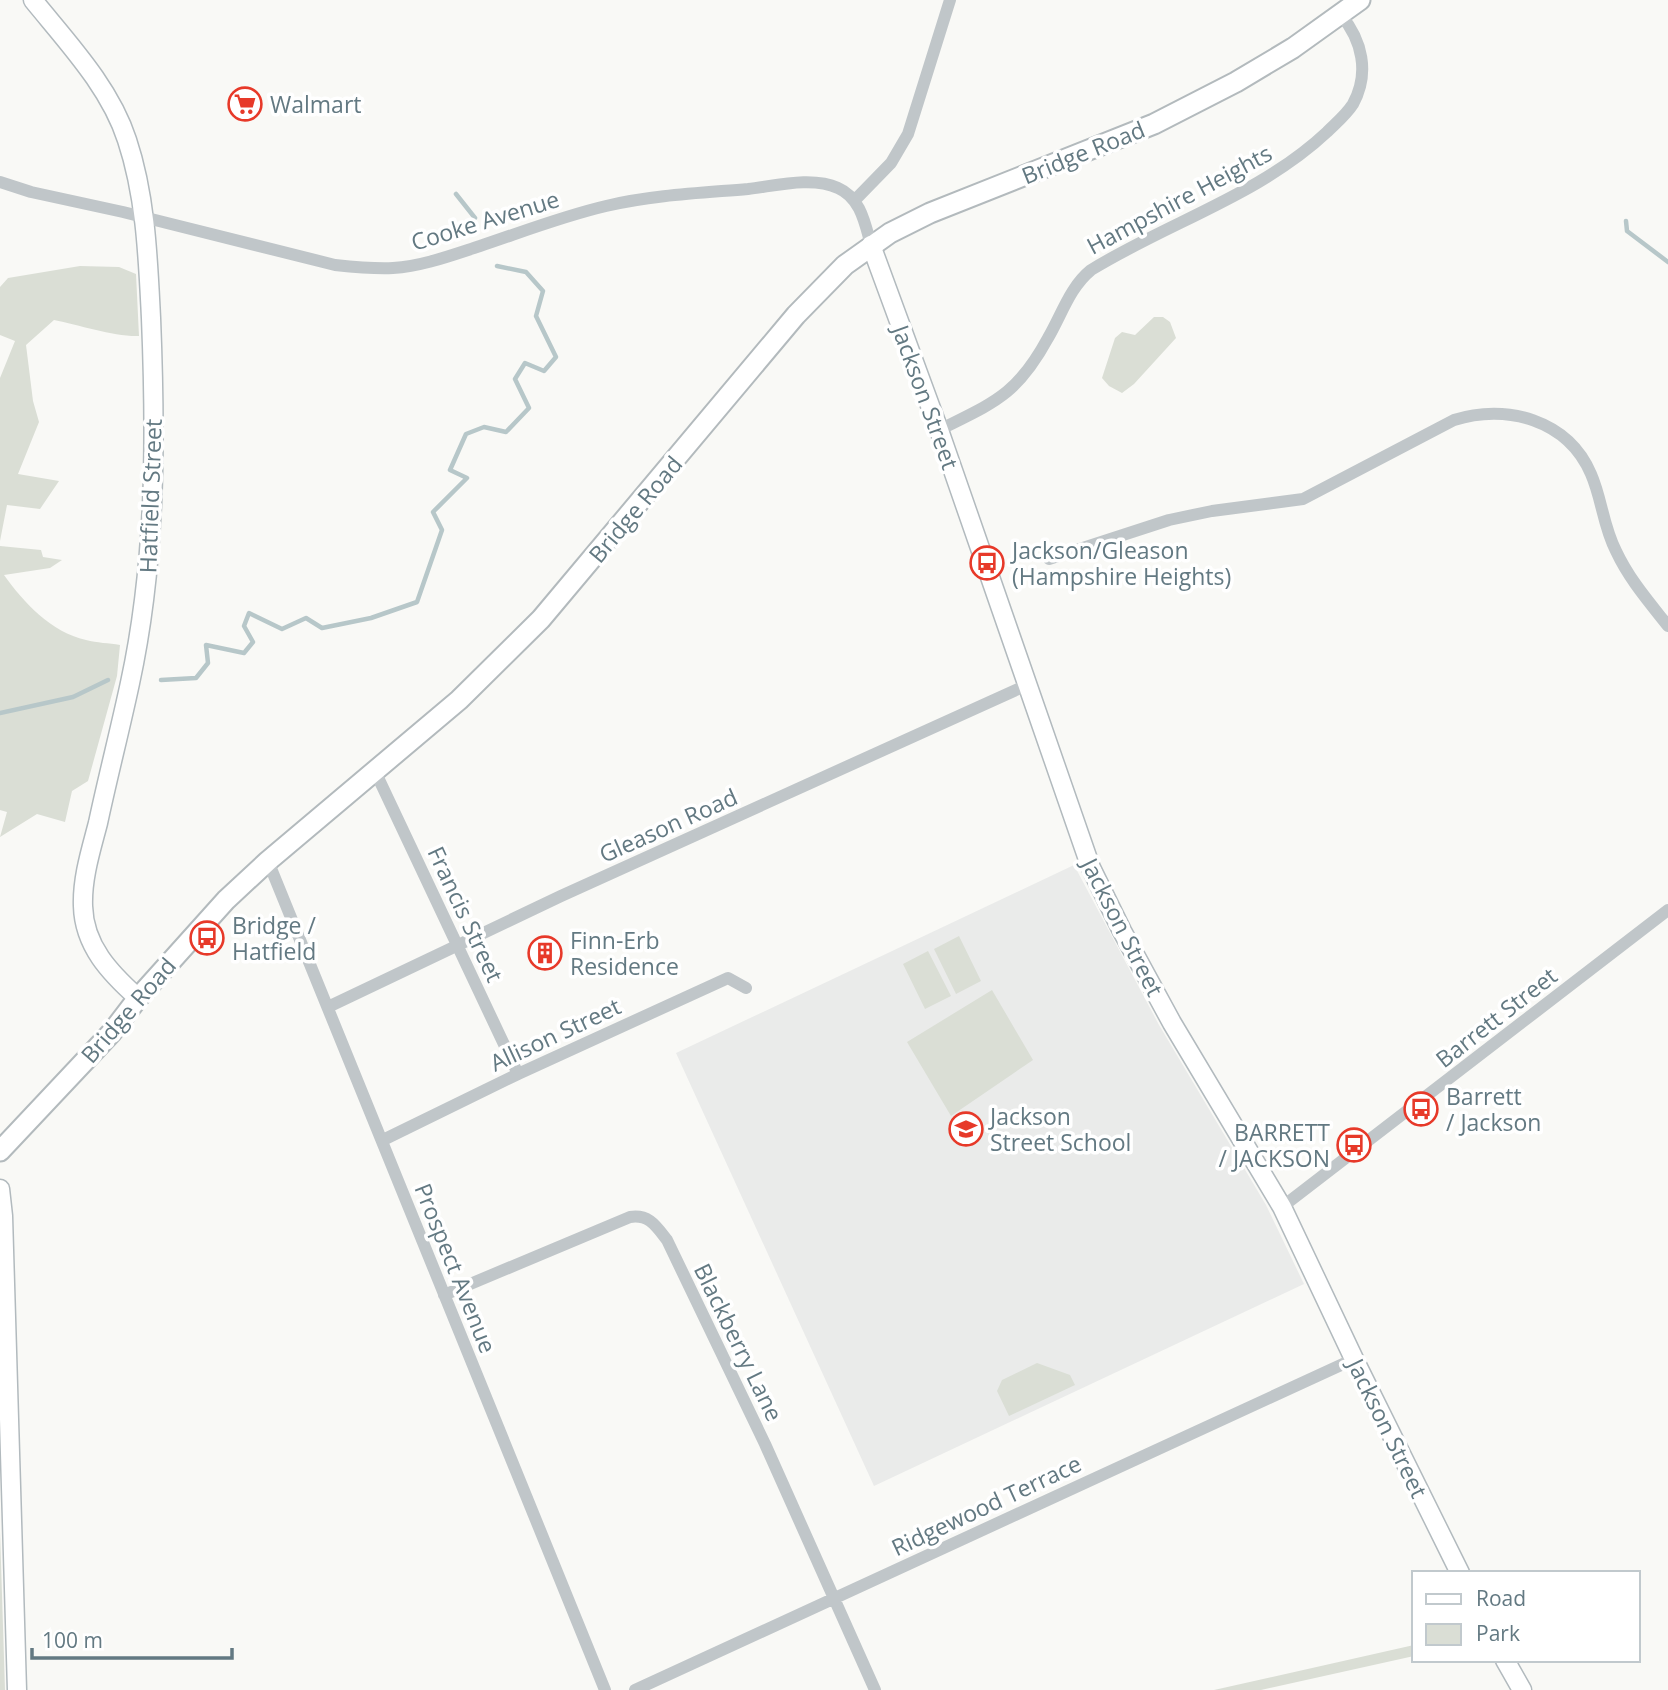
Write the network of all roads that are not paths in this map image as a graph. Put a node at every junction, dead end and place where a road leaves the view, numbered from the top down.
1 (33, 0) edge
2 (950, 0) edge
3 (1360, 0) edge
4 (1341, 15) junction
5 (0, 182) edge
6 (854, 201) junction
7 (144, 217) junction
8 (871, 245) junction
9 (939, 430) junction
10 (1049, 559) dead end
11 (1668, 626) edge
12 (1027, 685) junction
13 (376, 771) junction
14 (268, 860) junction
15 (1668, 910) edge
16 (457, 946) junction
17 (746, 988) dead end
18 (138, 998) junction
19 (328, 1007) junction
20 (518, 1074) junction
21 (383, 1140) junction
22 (0, 1151) edge
23 (0, 1189) edge
24 (1282, 1207) junction
25 (444, 1295) junction
26 (1354, 1359) junction
27 (1459, 1571) edge
28 (833, 1599) junction
29 (1506, 1662) edge
30 (17, 1690) edge
31 (605, 1690) edge
32 (635, 1690) edge
33 (875, 1690) edge
34 (1522, 1690) edge

1 - 7 street, Hatfield Street
2 - 6 street
3 - 4 main road, Bridge Road
4 - 8 main road, Bridge Road
4 - 9 street, Hampshire Heights
5 - 7 street, Cooke Avenue
6 - 7 street, Cooke Avenue
6 - 8 street
7 - 18 street, Hatfield Street
8 - 9 street, Jackson Street
8 - 13 main road, Bridge Road
9 - 12 street, Jackson Street
10 - 11 street
12 - 16 street, Gleason Road
12 - 24 street, Jackson Street
13 - 14 main road, Bridge Road
13 - 16 street, Francis Street
14 - 18 main road, Bridge Road
14 - 19 street, Prospect Avenue
15 - 24 street, Barrett Street
16 - 19 street, Gleason Road
16 - 20 street, Francis Street
17 - 20 street, Allison Street
18 - 22 main road, Bridge Road
19 - 21 street, Prospect Avenue
20 - 21 street, Allison Street
21 - 25 street, Prospect Avenue
23 - 30 street
24 - 26 street, Jackson Street
25 - 28 street, Blackberry Lane
25 - 31 street, Prospect Avenue
26 - 27 street, Jackson Street
26 - 28 street, Ridgewood Terrace
28 - 32 street, Ridgewood Terrace
28 - 33 street, Blackberry Lane
29 - 34 street

